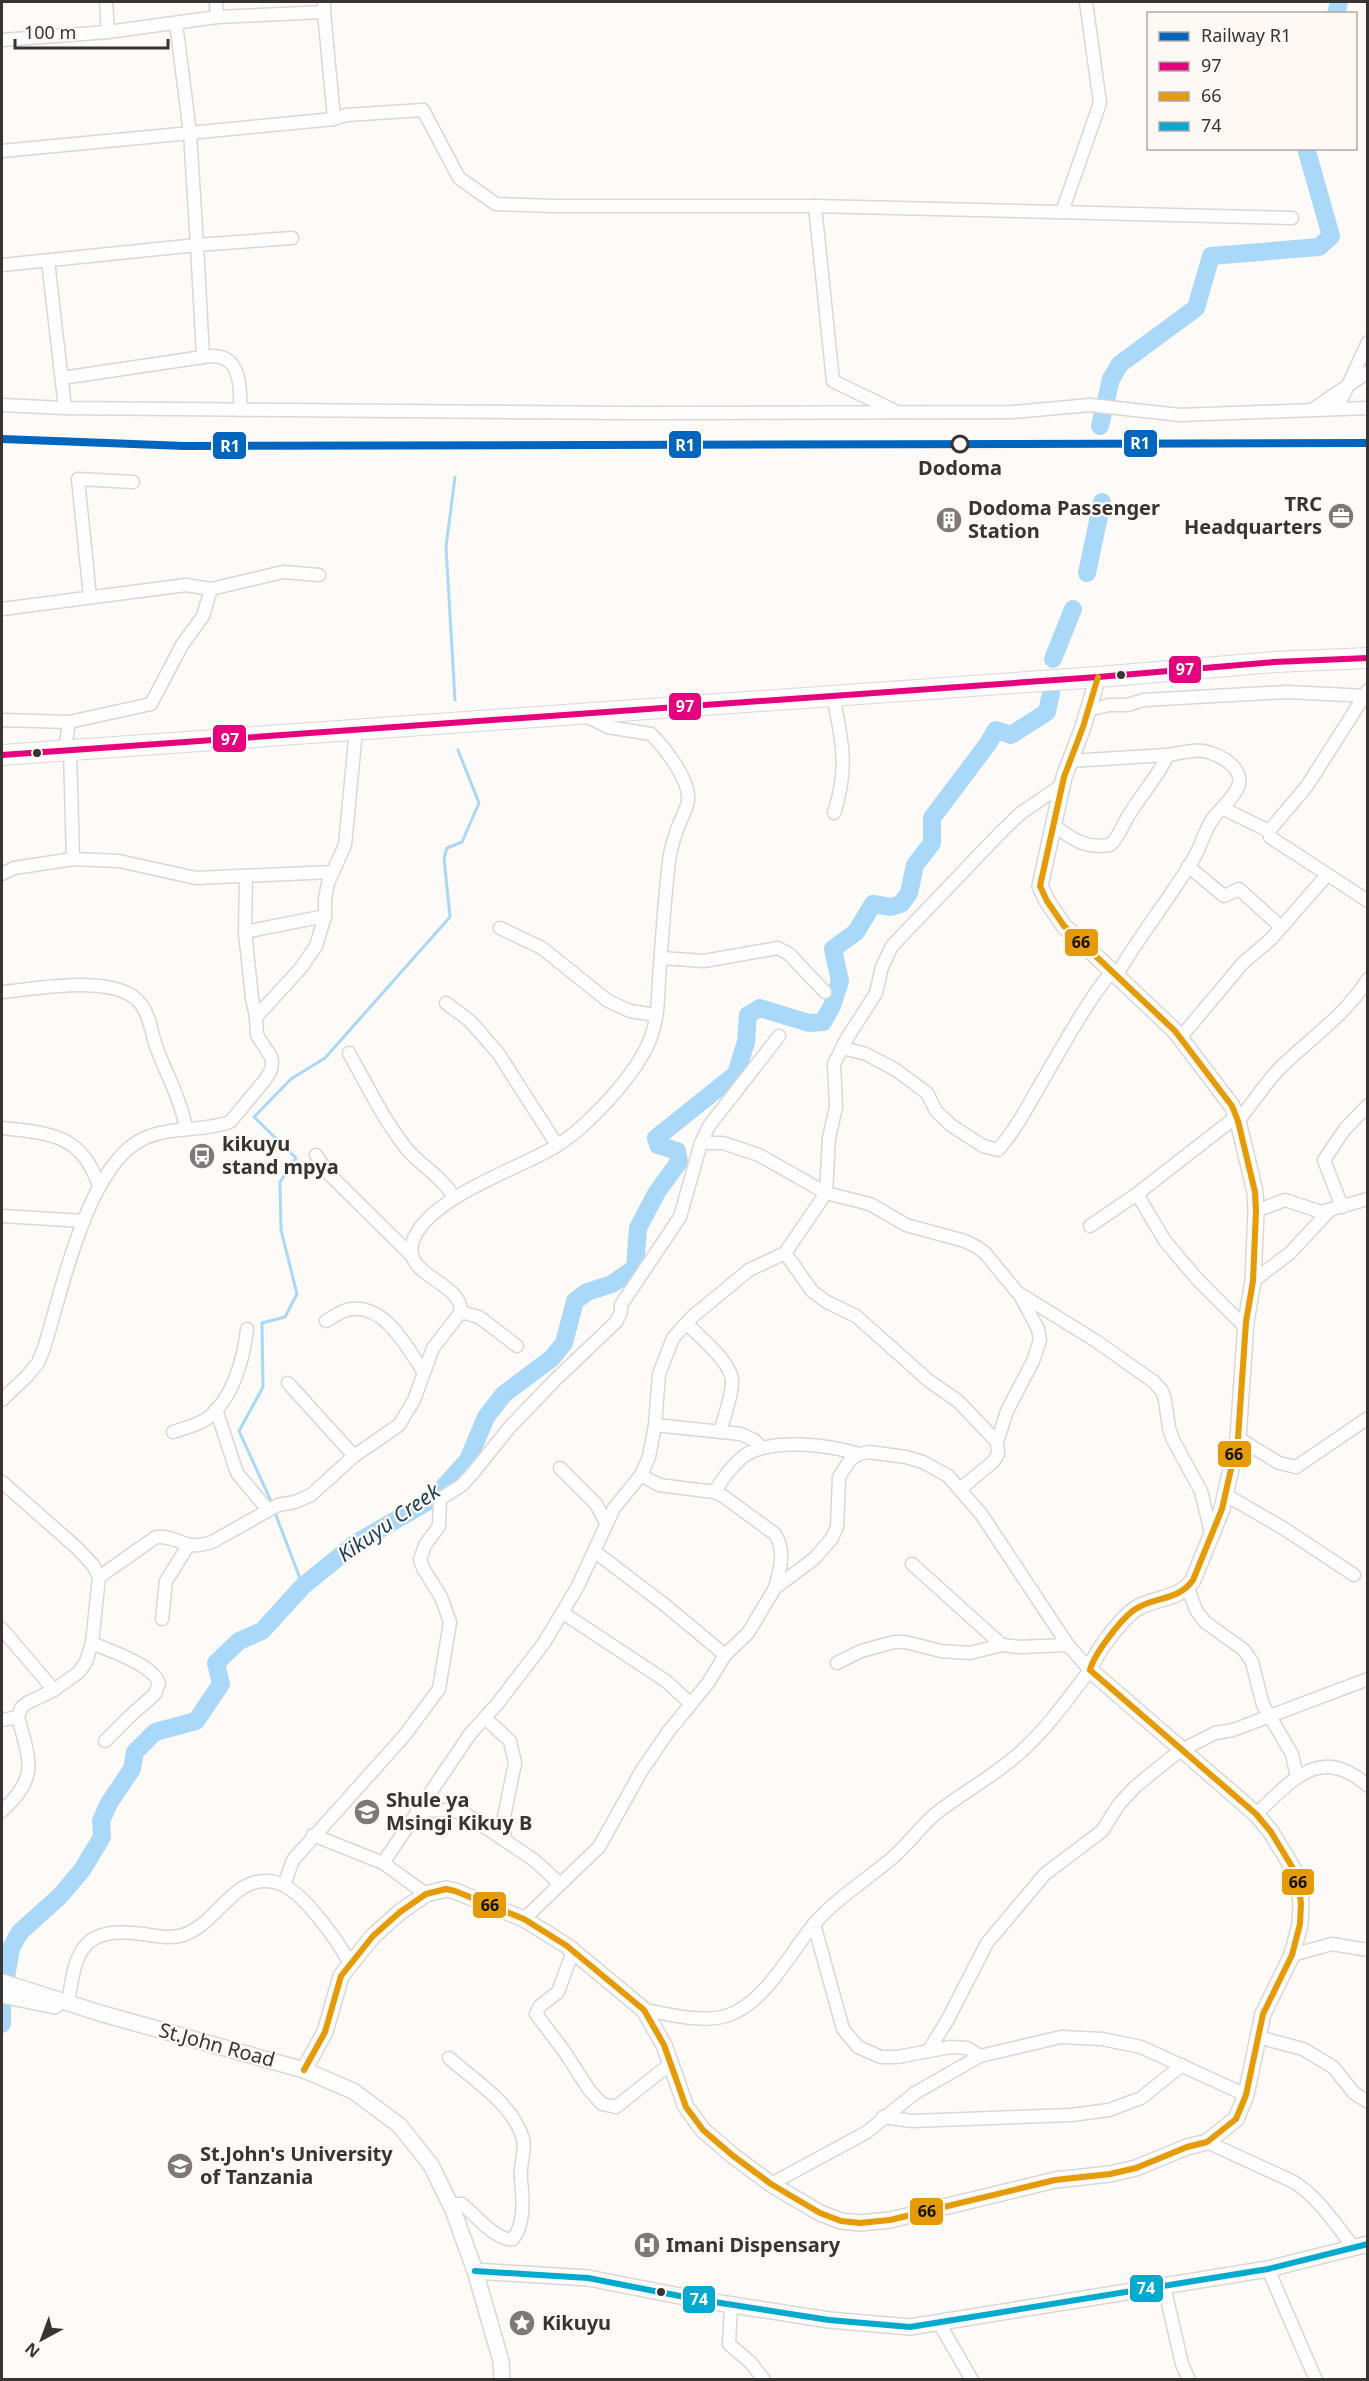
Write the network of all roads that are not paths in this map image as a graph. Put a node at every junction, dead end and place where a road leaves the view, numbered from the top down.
1 (106, 2) edge
2 (216, 2) edge
3 (1086, 2) edge
4 (324, 7) edge
5 (217, 17) junction
6 (176, 23) junction
7 (108, 32) junction
8 (2, 40) edge
9 (334, 119) junction
10 (190, 133) junction
11 (2, 151) edge
12 (816, 206) junction
13 (1062, 212) junction
14 (1293, 218) dead end
15 (292, 238) dead end
16 (198, 245) junction
17 (48, 261) junction
18 (2, 265) edge
19 (1368, 342) edge
20 (203, 357) junction
21 (1368, 372) edge
22 (62, 378) junction
23 (1348, 385) junction
24 (2, 405) edge
25 (65, 408) junction
26 (1368, 408) edge
27 (1337, 409) junction
28 (240, 410) junction
29 (1312, 410) junction
30 (897, 412) junction
31 (133, 482) dead end
32 (319, 575) dead end
33 (212, 589) junction
34 (90, 597) junction
35 (2, 609) edge
36 (1368, 658) edge
37 (1098, 677) junction
38 (1367, 694) edge
39 (833, 696) junction
40 (1088, 710) junction
41 (579, 713) junction
42 (2, 720) edge
43 (69, 722) junction
44 (356, 730) junction
45 (68, 750) junction
46 (2, 755) edge
47 (1168, 755) junction
48 (1070, 761) junction
49 (1062, 786) junction
50 (1222, 808) junction
51 (834, 813) dead end
52 (1053, 825) junction
53 (1269, 831) junction
54 (73, 859) junction
55 (1188, 866) junction
56 (332, 873) junction
57 (2, 874) edge
58 (1327, 875) junction
59 (246, 876) junction
60 (1368, 900) edge
61 (325, 916) junction
62 (1281, 927) junction
63 (500, 928) dead end
64 (245, 932) junction
65 (661, 958) junction
66 (1114, 973) junction
67 (1368, 979) edge
68 (2, 992) edge
69 (825, 992) dead end
70 (446, 1003) dead end
71 (656, 1016) junction
72 (256, 1017) junction
73 (779, 1036) dead end
74 (1180, 1038) junction
75 (842, 1048) junction
76 (349, 1053) dead end
77 (1368, 1105) edge
78 (1237, 1119) junction
79 (2, 1128) edge
80 (186, 1129) junction
81 (701, 1143) junction
82 (557, 1145) junction
83 (316, 1155) dead end
84 (99, 1186) junction
85 (826, 1193) junction
86 (1137, 1194) junction
87 (454, 1197) junction
88 (1368, 1198) edge
89 (1342, 1207) junction
90 (1256, 1211) junction
91 (1329, 1211) junction
92 (2, 1216) edge
93 (84, 1221) junction
94 (1090, 1226) dead end
95 (785, 1253) junction
96 (412, 1256) junction
97 (1253, 1281) junction
98 (1017, 1292) junction
99 (1049, 1311) junction
100 (461, 1312) junction
101 (326, 1321) dead end
102 (686, 1323) junction
103 (1246, 1328) junction
104 (247, 1329) dead end
105 (1038, 1329) junction
106 (517, 1346) dead end
107 (423, 1371) junction
108 (288, 1383) dead end
109 (2, 1400) edge
110 (216, 1408) junction
111 (1368, 1418) edge
112 (655, 1425) junction
113 (173, 1432) dead end
114 (720, 1432) junction
115 (1238, 1437) junction
116 (997, 1442) junction
117 (762, 1448) junction
118 (859, 1454) junction
119 (354, 1456) junction
120 (560, 1468) dead end
121 (641, 1475) junction
122 (2, 1482) edge
123 (960, 1489) junction
124 (714, 1492) junction
125 (1226, 1495) junction
126 (268, 1510) junction
127 (606, 1523) junction
128 (1211, 1533) junction
129 (188, 1546) junction
130 (594, 1551) junction
131 (912, 1564) dead end
132 (1354, 1575) dead end
133 (99, 1576) junction
134 (775, 1588) junction
135 (1188, 1588) junction
136 (563, 1614) junction
137 (162, 1620) dead end
138 (2, 1629) edge
139 (92, 1643) junction
140 (1002, 1645) junction
141 (1068, 1645) junction
142 (725, 1655) junction
143 (837, 1663) dead end
144 (1090, 1670) junction
145 (1368, 1679) edge
146 (54, 1690) junction
147 (692, 1704) junction
148 (18, 1717) junction
149 (1269, 1717) junction
150 (485, 1718) junction
151 (2, 1720) edge
152 (105, 1741) dead end
153 (1185, 1750) junction
154 (1297, 1777) junction
155 (1368, 1786) edge
156 (2, 1811) edge
157 (417, 1811) junction
158 (1256, 1814) junction
159 (313, 1835) junction
160 (505, 1839) junction
161 (383, 1863) junction
162 (560, 1884) junction
163 (284, 1885) junction
164 (426, 1894) junction
165 (524, 1919) junction
166 (814, 1924) junction
167 (1368, 1950) edge
168 (573, 1951) junction
169 (1292, 1955) junction
170 (350, 1964) junction
171 (2, 1982) edge
172 (2, 1995) edge
173 (32, 1997) junction
174 (68, 2003) junction
175 (644, 2010) junction
176 (103, 2014) junction
177 (1258, 2037) junction
178 (929, 2050) junction
179 (980, 2056) junction
180 (449, 2058) dead end
181 (670, 2064) junction
182 (1182, 2065) junction
183 (304, 2070) junction
184 (1246, 2095) junction
185 (1368, 2102) edge
186 (883, 2117) junction
187 (1208, 2142) junction
188 (771, 2184) junction
189 (450, 2204) junction
190 (1361, 2246) edge
191 (1268, 2269) junction
192 (475, 2271) junction
193 (1164, 2286) junction
194 (731, 2305) junction
195 (939, 2324) junction
196 (502, 2379) edge
197 (764, 2379) edge
198 (972, 2379) edge
199 (1189, 2379) edge
200 (1316, 2379) edge

1 - 7 street
2 - 5 street
3 - 13 street
4 - 5 street
4 - 9 street
5 - 6 street
6 - 7 street
6 - 10 street
7 - 8 street
9 - 10 street
9 - 12 street
10 - 11 street
10 - 16 street
12 - 13 street
12 - 30 street
13 - 14 street
15 - 16 street
16 - 17 street
16 - 20 street
17 - 18 street
17 - 22 street
19 - 23 street
20 - 22 street
20 - 28 street
21 - 23 street
22 - 25 street
23 - 27 street
23 - 29 street
24 - 25 street
25 - 28 street
26 - 27 street
27 - 29 street
28 - 30 street
29 - 30 street
31 - 34 street
32 - 33 street
33 - 34 street
33 - 43 street
34 - 35 street
36 - 37 highway
37 - 39 highway
37 - 40 street
38 - 40 street
38 - 53 street
39 - 41 highway
39 - 51 street
40 - 48 street
41 - 44 highway
41 - 65 street
42 - 43 street
43 - 45 street
44 - 45 highway
44 - 56 street
45 - 46 highway
45 - 54 street
47 - 48 street
47 - 50 street
47 - 52 street
48 - 49 street
49 - 52 street
49 - 75 street
50 - 53 street
50 - 55 street
52 - 66 street
53 - 58 street
54 - 57 street
54 - 59 street
55 - 62 street
55 - 66 street
56 - 59 street
56 - 61 street
58 - 60 street
58 - 62 street
59 - 64 street
61 - 64 street
61 - 72 street
62 - 74 street
63 - 71 street
64 - 72 street
65 - 69 street
65 - 71 street
66 - 74 street
66 - 75 street
67 - 78 street
68 - 80 street
70 - 82 street
71 - 82 street
72 - 80 street
73 - 81 street
74 - 78 street
75 - 85 street
76 - 87 street
77 - 89 street
78 - 86 street
78 - 90 street
79 - 84 street
80 - 84 street
81 - 85 street
81 - 159 street
82 - 87 street
83 - 96 street
84 - 93 street
85 - 95 street
85 - 98 street
86 - 94 street
86 - 103 street
87 - 96 street
88 - 89 street
89 - 91 street
90 - 91 street
90 - 97 street
91 - 97 street
92 - 93 street
93 - 109 street
95 - 102 street
95 - 116 street
96 - 100 street
97 - 103 street
98 - 99 street
98 - 105 street
99 - 105 street
99 - 128 street
100 - 106 street
100 - 107 street
101 - 107 street
102 - 112 street
102 - 114 street
103 - 115 street
104 - 110 street
105 - 116 street
107 - 119 street
108 - 119 street
110 - 113 street
110 - 126 street
111 - 115 street
112 - 114 street
112 - 121 street
114 - 117 street
115 - 125 street
116 - 123 street
117 - 118 street
117 - 124 street
118 - 123 street
118 - 134 street
119 - 126 street
120 - 127 street
121 - 124 street
121 - 127 street
122 - 133 street
123 - 141 street
124 - 134 street
125 - 128 street
125 - 132 street
126 - 129 street
127 - 130 street
128 - 135 street
129 - 133 street
129 - 137 street
130 - 136 street
130 - 142 street
131 - 140 street
133 - 139 street
134 - 142 street
135 - 144 street
135 - 149 street
136 - 147 street
136 - 150 street
138 - 146 street
139 - 146 street
139 - 152 street
140 - 141 street
140 - 143 street
141 - 144 street
142 - 147 street
144 - 153 street
144 - 166 street
145 - 149 street
146 - 148 street
147 - 162 street
148 - 151 street
148 - 156 street
149 - 153 street
149 - 154 street
150 - 157 street
150 - 160 street
153 - 158 street
153 - 178 street
154 - 155 street
154 - 158 street
157 - 160 street
157 - 161 street
158 - 169 street
159 - 161 street
159 - 163 street
160 - 162 street
161 - 164 street
162 - 165 street
163 - 170 street
163 - 174 street
164 - 165 street
164 - 170 street
165 - 168 street
166 - 175 street
166 - 178 street
167 - 169 street
168 - 175 street
168 - 181 street
169 - 177 street
170 - 183 street
171 - 173 street
172 - 173 street
173 - 174 street
173 - 176 street
174 - 176 street
175 - 181 street
176 - 183 street, St.John Road
177 - 184 street
177 - 185 street
178 - 179 street
179 - 182 street
179 - 186 street
180 - 189 street
181 - 188 street
182 - 184 street
182 - 186 street
183 - 189 street, St.John Road
184 - 187 street
186 - 188 street
187 - 188 street
187 - 190 street
189 - 192 street, St.John Road
190 - 191 street
191 - 193 street
191 - 200 street
192 - 194 street
192 - 196 street, St.John Road
193 - 195 street
193 - 199 street
194 - 195 street
194 - 197 street
195 - 198 street

